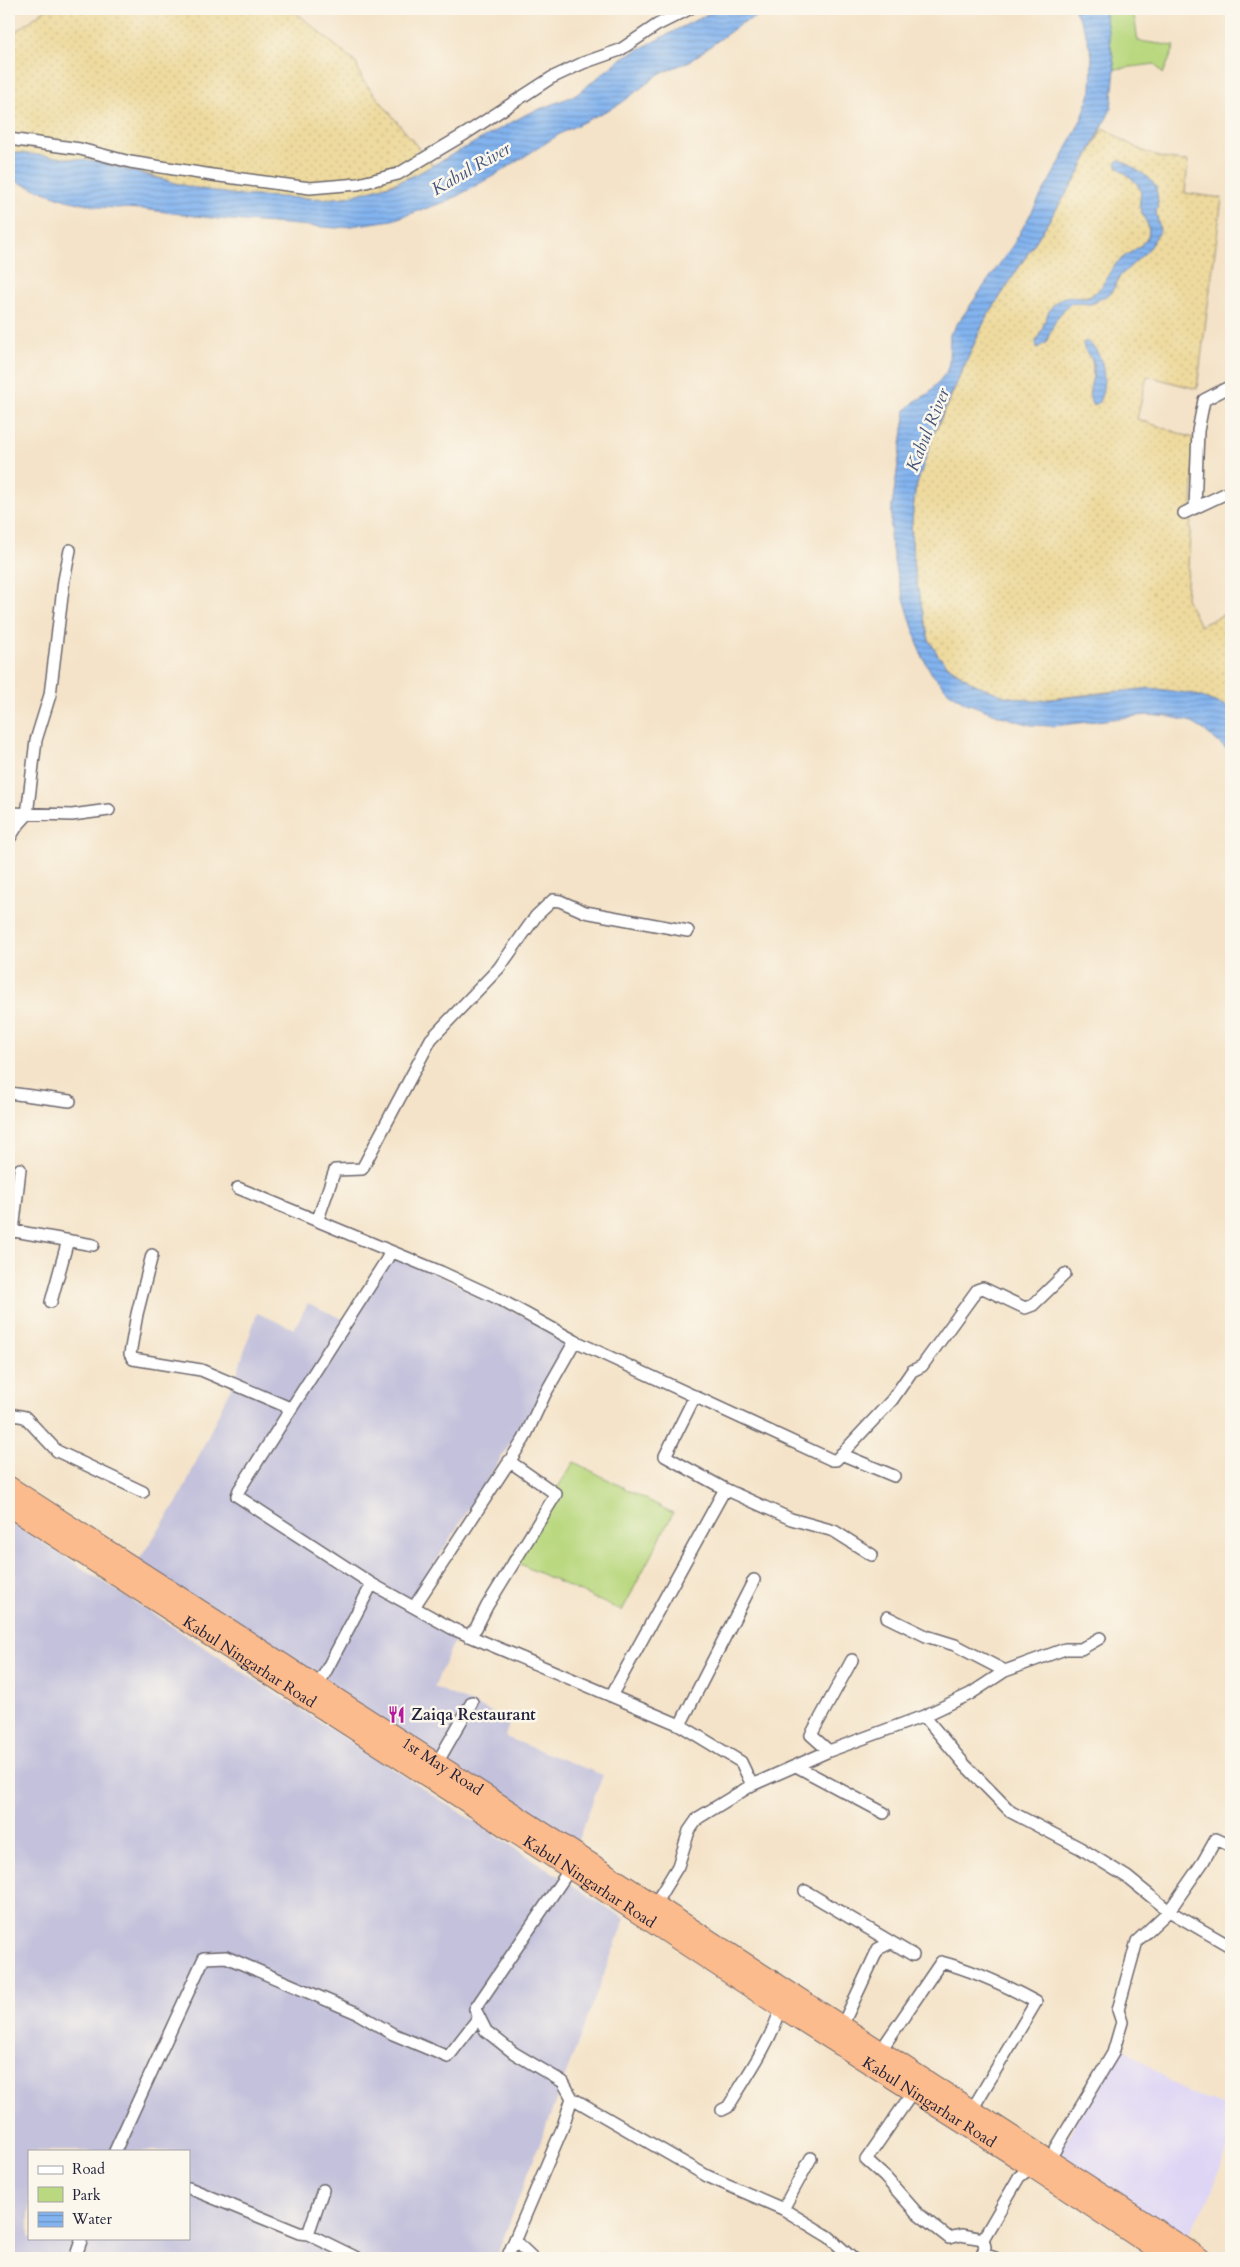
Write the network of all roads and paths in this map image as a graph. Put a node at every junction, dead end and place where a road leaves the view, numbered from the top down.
1 (689, 9) edge
2 (9, 140) edge
3 (1231, 386) edge
4 (1231, 491) edge
5 (1195, 508) junction
6 (1184, 513) dead end
7 (70, 550) dead end
8 (108, 810) dead end
9 (9, 813) edge
10 (28, 815) junction
11 (9, 839) edge
12 (688, 931) dead end
13 (9, 1093) edge
14 (70, 1101) dead end
15 (20, 1169) dead end
16 (238, 1188) dead end
17 (318, 1220) junction
18 (11, 1231) edge
19 (68, 1240) junction
20 (93, 1245) dead end
21 (390, 1252) junction
22 (152, 1256) dead end
23 (1065, 1274) dead end
24 (51, 1302) dead end
25 (575, 1341) junction
26 (695, 1396) junction
27 (290, 1408) junction
28 (9, 1414) edge
29 (841, 1454) junction
30 (509, 1461) junction
31 (894, 1476) dead end
32 (9, 1486) edge
33 (725, 1489) junction
34 (143, 1492) dead end
35 (9, 1507) edge
36 (872, 1555) dead end
37 (754, 1580) dead end
38 (372, 1584) junction
39 (414, 1608) junction
40 (887, 1617) dead end
41 (468, 1636) junction
42 (1100, 1638) dead end
43 (852, 1660) dead end
44 (1005, 1670) junction
45 (318, 1686) junction
46 (611, 1696) junction
47 (472, 1702) dead end
48 (924, 1716) junction
49 (680, 1725) junction
50 (829, 1751) junction
51 (437, 1764) junction
52 (796, 1766) junction
53 (752, 1785) junction
54 (884, 1813) dead end
55 (1231, 1846) edge
56 (572, 1860) junction
57 (805, 1891) dead end
58 (655, 1904) junction
59 (1169, 1911) junction
60 (890, 1943) junction
61 (1228, 1945) dead end
62 (913, 1955) dead end
63 (781, 2008) junction
64 (479, 2017) junction
65 (842, 2026) junction
66 (881, 2050) junction
67 (913, 2092) junction
68 (572, 2098) junction
69 (973, 2108) junction
70 (722, 2110) dead end
71 (115, 2150) edge
72 (811, 2158) dead end
73 (1049, 2160) junction
74 (1032, 2167) junction
75 (190, 2188) edge
76 (323, 2190) dead end
77 (783, 2209) junction
78 (308, 2234) junction
79 (983, 2239) junction
80 (81, 2240) edge
81 (514, 2240) junction
82 (981, 2256) edge
83 (849, 2257) edge
84 (75, 2258) edge
85 (357, 2258) edge
86 (507, 2258) edge
87 (533, 2258) edge
88 (995, 2258) edge
89 (1168, 2258) edge
90 (1202, 2258) edge

1 - 2 street
3 - 5 street
4 - 5 street
5 - 6 street
7 - 10 street
8 - 10 street
9 - 10 street
10 - 11 street
12 - 17 street
13 - 14 street
15 - 18 street
16 - 17 street
17 - 21 street
18 - 19 street
19 - 20 street
19 - 24 street
21 - 25 street
21 - 27 street
22 - 27 street
23 - 29 street
25 - 26 street
25 - 30 street
26 - 29 street
26 - 33 street
27 - 38 street
28 - 34 street
29 - 31 street
30 - 39 street
30 - 41 street
32 - 45 highway, 1st May Road
33 - 36 street
33 - 46 street
35 - 56 highway, Kabul Ningarhar Road
37 - 49 street
38 - 39 street
38 - 45 street
39 - 41 street
40 - 44 street
41 - 46 street
42 - 44 street
43 - 50 street
44 - 48 street
45 - 51 highway, 1st May Road
46 - 49 street
47 - 51 street
48 - 50 street
48 - 59 street
49 - 53 street
50 - 52 street
51 - 56 highway, 1st May Road
52 - 53 street
52 - 54 street
53 - 58 street
55 - 59 street
56 - 58 highway, Kabul Ningarhar Road
56 - 63 highway, Kabul Ningarhar Road
56 - 64 street
57 - 60 street
58 - 65 highway, Kabul Ningarhar Road
59 - 61 street
59 - 73 street
60 - 62 street
60 - 65 street
63 - 67 highway, Kabul Ningarhar Road
63 - 70 street
64 - 68 street
64 - 71 street
65 - 66 highway, Kabul Ningarhar Road
66 - 69 highway, Kabul Ningarhar Road
66 - 69 street
67 - 74 highway, Kabul Ningarhar Road
67 - 79 street
68 - 77 street
68 - 81 street
69 - 73 highway, Kabul Ningarhar Road
72 - 77 street
73 - 90 highway, Kabul Ningarhar Road
74 - 79 street
74 - 89 highway, Kabul Ningarhar Road
75 - 78 street
76 - 78 street
77 - 83 street
78 - 85 street
79 - 82 street
80 - 84 street
81 - 86 street
81 - 87 street
82 - 88 street

